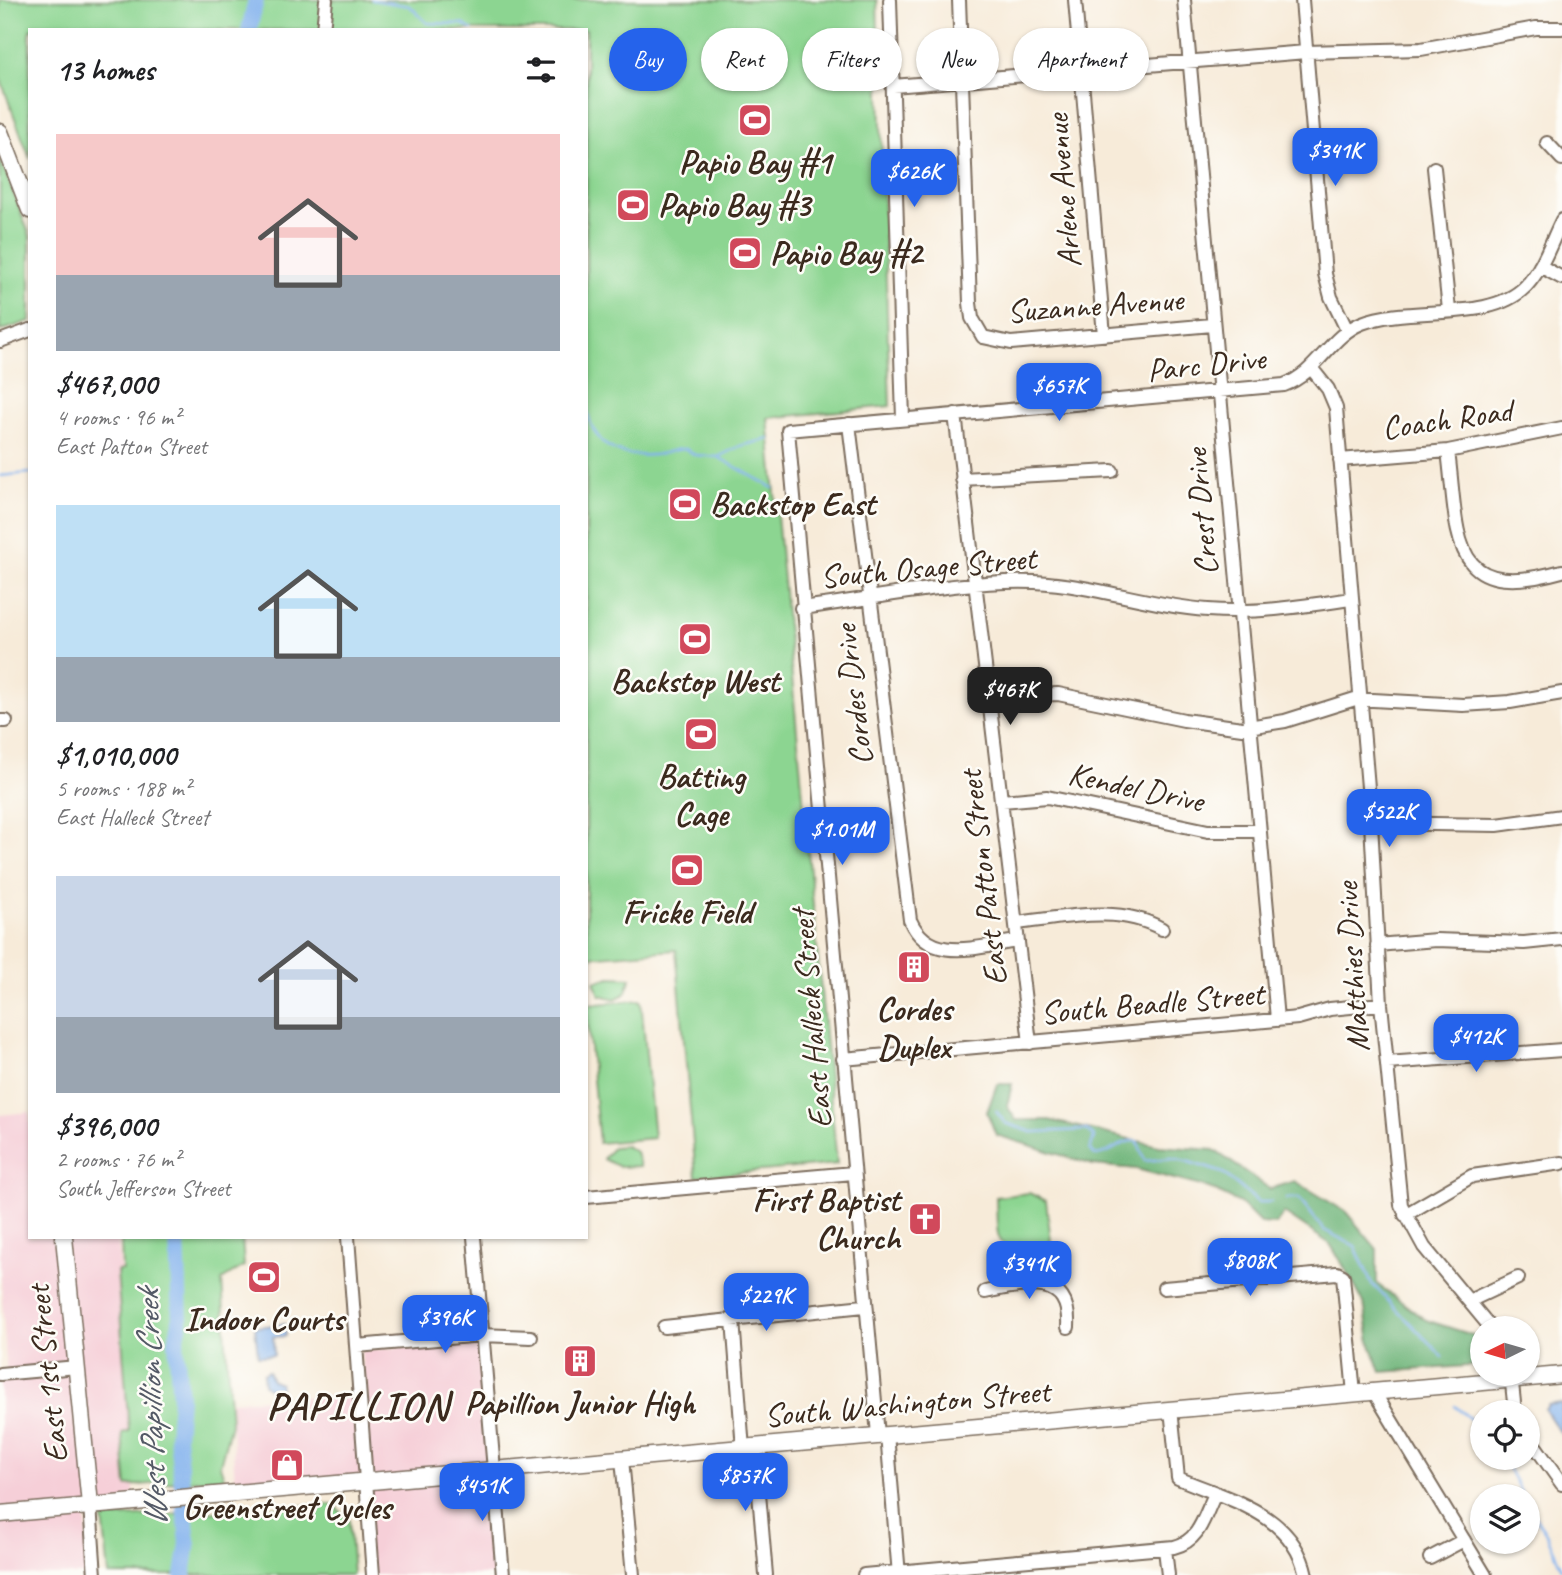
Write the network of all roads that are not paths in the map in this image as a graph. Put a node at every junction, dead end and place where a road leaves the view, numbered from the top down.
1 (326, 0) edge
2 (890, 0) edge
3 (959, 0) edge
4 (1075, 0) edge
5 (1184, 0) edge
6 (1302, 0) edge
7 (323, 28) edge
8 (891, 28) edge
9 (960, 28) edge
10 (1077, 28) edge
11 (1562, 28) edge
12 (1306, 52) junction
13 (1190, 62) junction
14 (1149, 65) edge
15 (893, 91) edge
16 (961, 91) edge
17 (1083, 91) edge
18 (0, 132) edge
19 (1547, 143) dead end
20 (1562, 159) edge
21 (1434, 168) dead end
22 (28, 205) edge
23 (1562, 220) edge
24 (1540, 266) junction
25 (1562, 278) edge
26 (1449, 310) junction
27 (1212, 325) junction
28 (1347, 330) junction
29 (28, 331) edge
30 (1104, 335) junction
31 (0, 341) edge
32 (1312, 369) junction
33 (1218, 392) junction
34 (954, 414) junction
35 (903, 419) junction
36 (849, 424) junction
37 (1562, 428) edge
38 (788, 430) joint
39 (1448, 451) junction
40 (1340, 460) junction
41 (1112, 471) dead end
42 (962, 479) junction
43 (1562, 570) edge
44 (975, 586) junction
45 (870, 599) junction
46 (1351, 599) junction
47 (801, 608) junction
48 (1238, 611) junction
49 (1562, 693) edge
50 (989, 697) junction
51 (1361, 699) junction
52 (1250, 727) junction
53 (1002, 801) junction
54 (1562, 816) edge
55 (1371, 823) junction
56 (1259, 831) junction
57 (1016, 923) junction
58 (1162, 929) dead end
59 (1562, 939) edge
60 (1018, 941) junction
61 (1377, 945) junction
62 (1381, 1004) junction
63 (1276, 1019) junction
64 (1030, 1043) junction
65 (1562, 1050) edge
66 (843, 1059) junction
67 (1387, 1063) junction
68 (1562, 1163) edge
69 (853, 1173) junction
70 (588, 1197) edge
71 (1405, 1215) junction
72 (64, 1239) edge
73 (348, 1239) edge
74 (474, 1239) edge
75 (1518, 1278) dead end
76 (1164, 1289) dead end
77 (985, 1292) dead end
78 (1469, 1301) junction
79 (864, 1306) junction
80 (1481, 1316) edge
81 (733, 1320) junction
82 (664, 1327) dead end
83 (1068, 1327) dead end
84 (482, 1335) junction
85 (531, 1337) dead end
86 (357, 1346) junction
87 (77, 1367) junction
88 (0, 1374) edge
89 (1562, 1375) edge
90 (1540, 1376) edge
91 (1470, 1381) edge
92 (1374, 1392) junction
93 (1354, 1394) junction
94 (1171, 1409) junction
95 (882, 1435) junction
96 (749, 1448) junction
97 (1540, 1453) edge
98 (622, 1459) junction
99 (494, 1469) junction
100 (366, 1481) junction
101 (1562, 1484) edge
102 (1215, 1494) junction
103 (90, 1505) junction
104 (0, 1514) edge
105 (1464, 1540) junction
106 (1166, 1549) junction
107 (1430, 1558) dead end
108 (898, 1574) edge
109 (95, 1575) edge
110 (373, 1575) edge
111 (503, 1575) edge
112 (633, 1575) edge
113 (766, 1575) edge
114 (864, 1575) edge
115 (1168, 1575) edge
116 (1306, 1575) edge
117 (1485, 1575) edge

1 - 7 street
2 - 8 street
3 - 9 street
4 - 10 street, Arlene Avenue
5 - 13 street, Crest Drive
6 - 12 street
11 - 12 street
12 - 13 street
12 - 28 street
13 - 14 street
13 - 27 street, Crest Drive
15 - 35 street
16 - 30 street, Suzanne Avenue
17 - 30 street, Arlene Avenue
18 - 22 main road
19 - 20 street
21 - 26 street
23 - 24 street, Parc Drive
24 - 25 street
24 - 26 street, Parc Drive
26 - 28 street, Parc Drive
27 - 30 street, Suzanne Avenue
27 - 33 street, Crest Drive
28 - 32 street, Parc Drive
29 - 31 street
32 - 33 street, Parc Drive
32 - 40 street, Matthies Drive
33 - 34 street, Parc Drive
33 - 48 street, Crest Drive
34 - 35 street, Parc Drive
34 - 42 street, East Patton Street
35 - 36 street, Parc Drive
36 - 38 street, Parc Drive
36 - 45 street, Cordes Drive
37 - 39 street, Coach Road
38 - 47 street, East Halleck Street
39 - 40 street, Coach Road
39 - 43 street
40 - 46 street, Matthies Drive
41 - 42 street
42 - 44 street, East Patton Street
44 - 45 street, South Osage Street
44 - 48 street, South Osage Street
44 - 50 street, East Patton Street
45 - 47 street, South Osage Street
45 - 60 street, Cordes Drive
46 - 48 street, South Osage Street
46 - 51 street, Matthies Drive
47 - 66 street, East Halleck Street
48 - 52 street, Crest Drive
49 - 51 street
50 - 52 street
50 - 53 street, East Patton Street
51 - 52 street
51 - 55 street, Matthies Drive
52 - 56 street, Crest Drive
53 - 56 street, Kendel Drive
53 - 57 street, East Patton Street
54 - 55 street
55 - 61 street, Matthies Drive
56 - 63 street, Crest Drive
57 - 58 street
57 - 60 street, East Patton Street
59 - 61 street
60 - 64 street, East Patton Street
61 - 62 street, Matthies Drive
62 - 63 street, South Beadle Street
62 - 67 street, Matthies Drive
63 - 64 street, South Beadle Street
64 - 66 street, South Beadle Street
65 - 67 street
66 - 69 street, East Halleck Street
67 - 71 street, Matthies Drive
68 - 71 street
69 - 70 street
69 - 79 street, East Halleck Street
71 - 78 street, Matthies Drive
72 - 87 main road, East 1st Street
73 - 86 street
74 - 84 street
75 - 78 street
76 - 93 street
77 - 83 street
78 - 80 street, Matthies Drive
79 - 81 street
79 - 95 street, East Halleck Street
81 - 82 street
81 - 96 street
84 - 85 street
84 - 86 street
84 - 99 street
86 - 100 street
87 - 88 street
87 - 103 main road, East 1st Street
89 - 90 main road, South Washington Street
91 - 92 main road, South Washington Street
92 - 93 main road, South Washington Street
92 - 105 street
93 - 94 main road, South Washington Street
94 - 95 main road, South Washington Street
94 - 102 street
95 - 96 main road, South Washington Street
95 - 108 street, East Halleck Street
96 - 98 main road, South Washington Street
96 - 113 street
97 - 101 street
98 - 99 main road, South Washington Street
98 - 112 street
99 - 100 main road, South Washington Street
99 - 111 street
100 - 103 main road, South Washington Street
100 - 110 street
102 - 106 street
102 - 116 street
103 - 104 main road, South Washington Street
103 - 109 street
105 - 107 street
105 - 117 street
106 - 108 street
106 - 115 street
108 - 114 street

